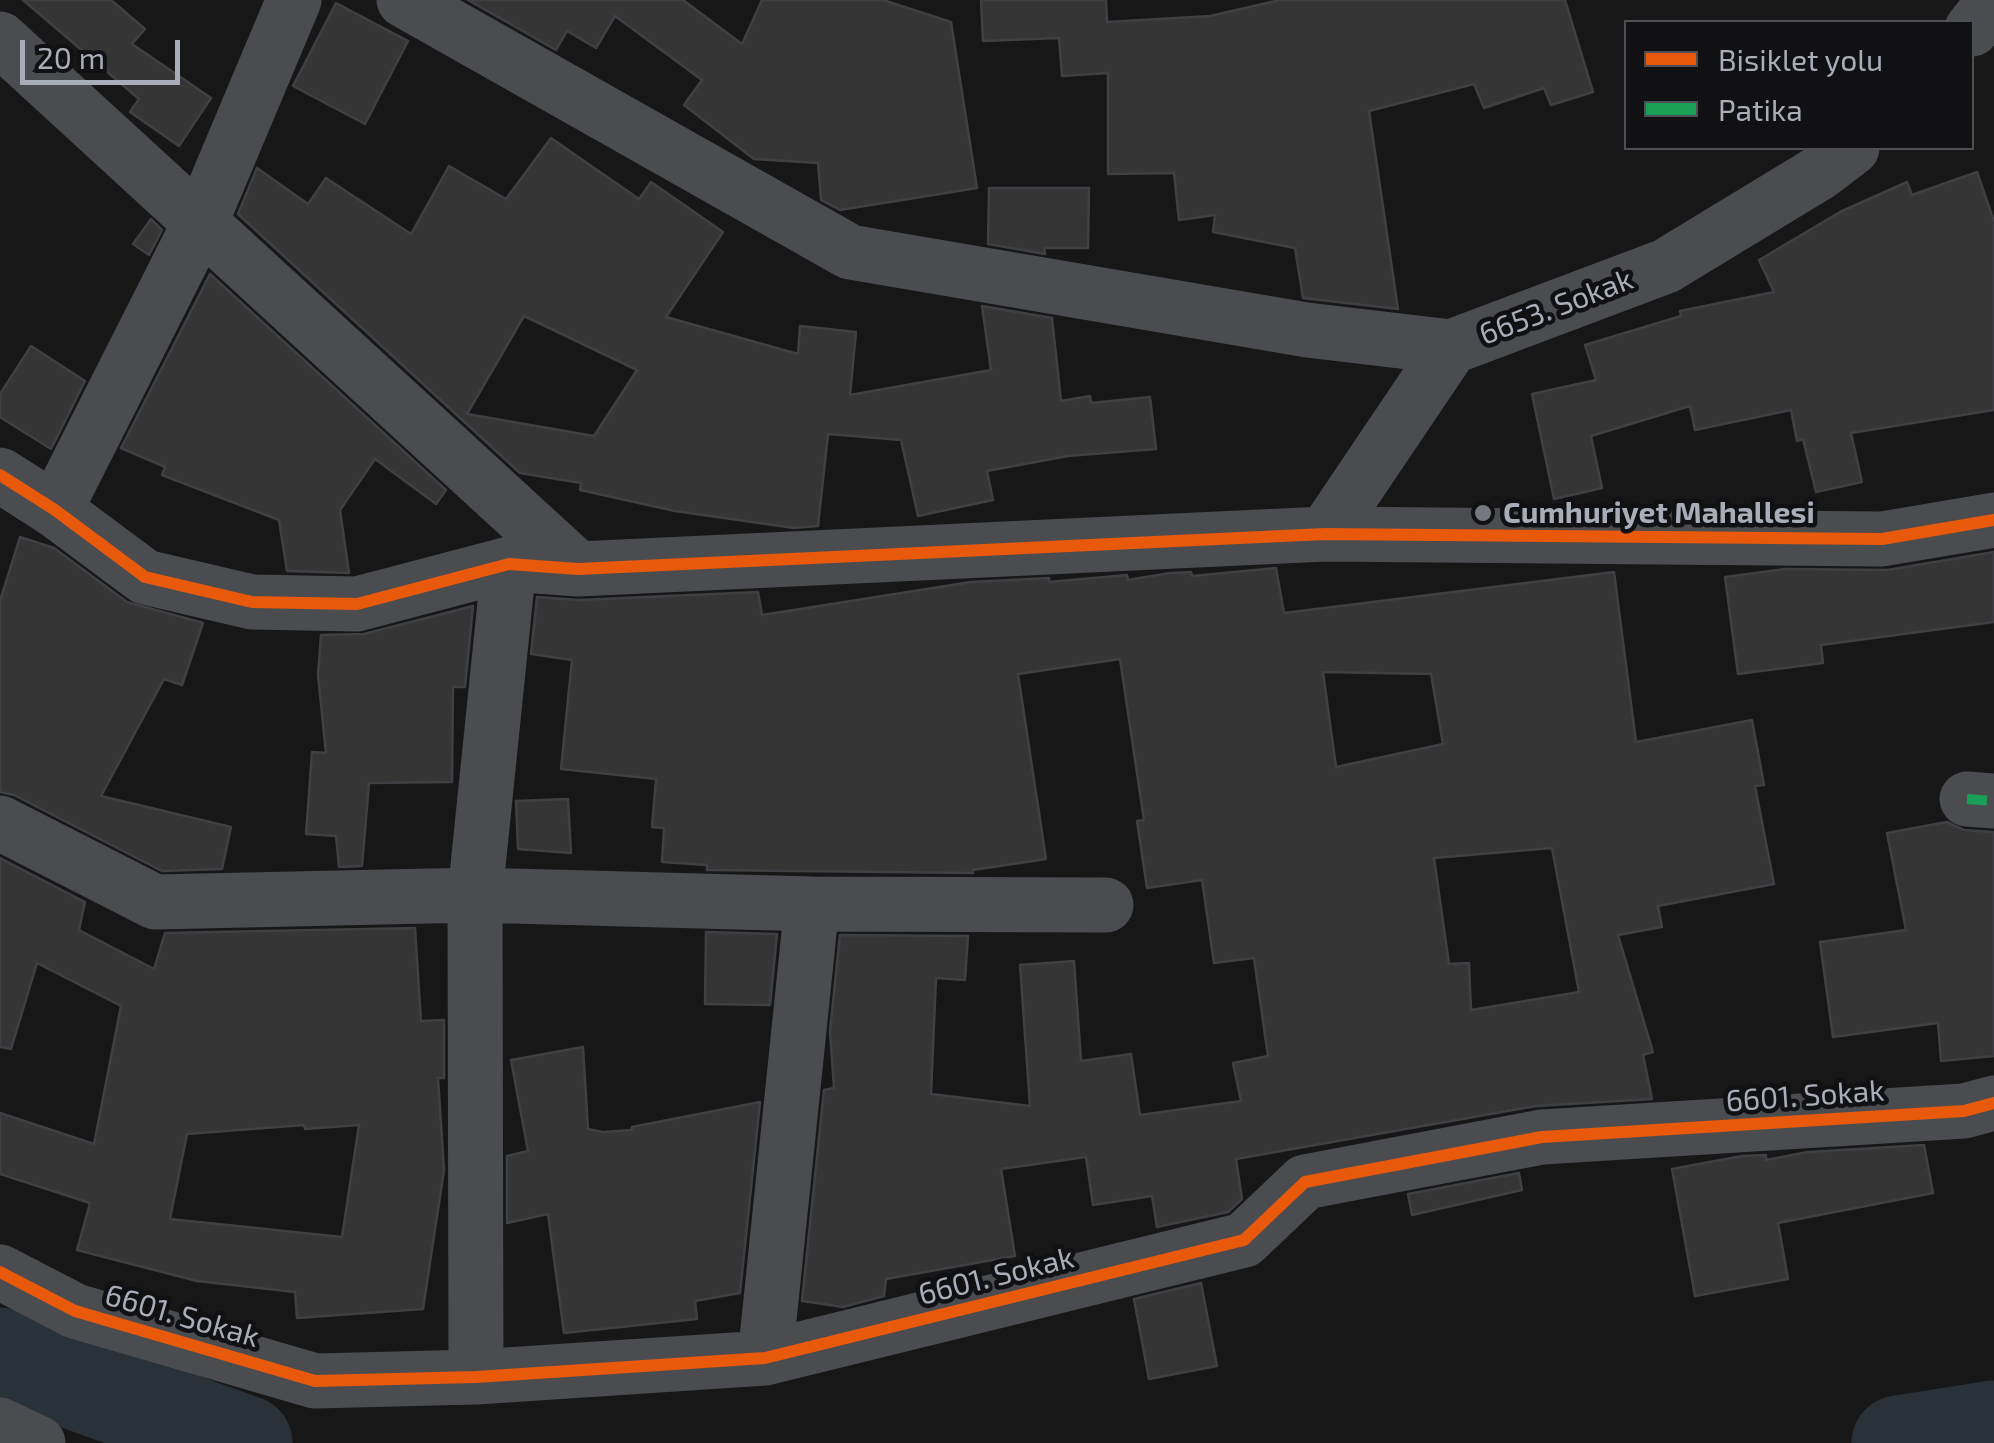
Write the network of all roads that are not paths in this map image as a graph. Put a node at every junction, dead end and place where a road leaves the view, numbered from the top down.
1 (294, 0) edge
2 (404, 0) edge
3 (1994, 1) edge
4 (1974, 26) edge
5 (0, 39) edge
6 (1849, 150) edge
7 (200, 221) junction
8 (1451, 347) junction
9 (0, 475) edge
10 (56, 510) junction
11 (1994, 520) edge
12 (1325, 534) junction
13 (509, 564) junction
14 (578, 568) junction
15 (0, 824) edge
16 (475, 895) junction
17 (812, 904) junction
18 (1106, 905) dead end
19 (1994, 1103) edge
20 (0, 1272) edge
21 (765, 1358) junction
22 (476, 1376) junction
23 (0, 1425) edge
24 (38, 1443) edge

1 - 7 street
2 - 8 street
3 - 4 street
5 - 7 street
6 - 8 street, 6653. Sokak
7 - 10 street
7 - 14 street
8 - 12 street, 6653. Sokak
9 - 10 street
10 - 13 street
11 - 12 street
12 - 14 street
13 - 14 street
13 - 16 street
15 - 16 street
16 - 17 street
16 - 22 street
17 - 18 street
17 - 21 street
19 - 21 street, 6601. Sokak
20 - 22 street, 6601. Sokak
21 - 22 street, 6601. Sokak
23 - 24 street

